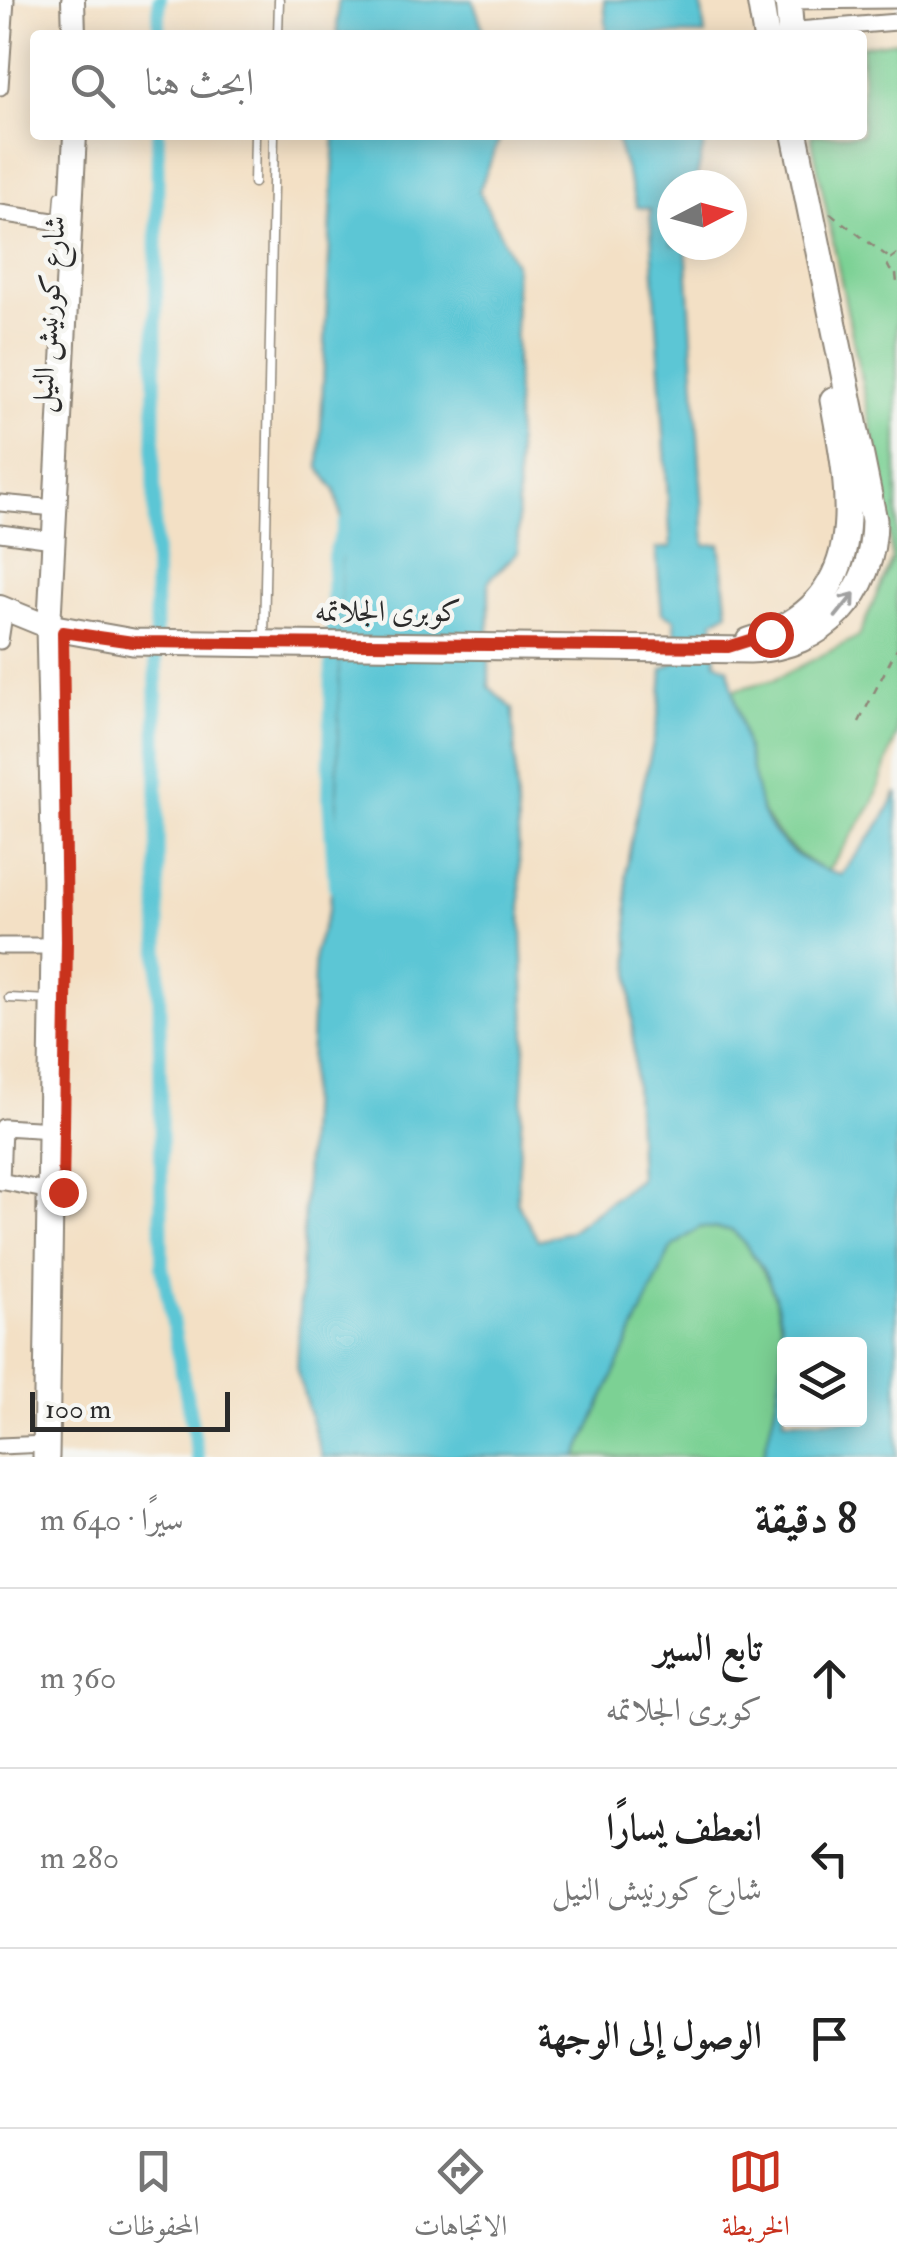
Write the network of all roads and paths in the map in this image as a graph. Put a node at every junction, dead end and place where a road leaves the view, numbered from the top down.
1 (73, 0) edge
2 (88, 0) edge
3 (279, 0) edge
4 (869, 0) edge
5 (897, 0) edge
6 (798, 1) edge
7 (4, 2) edge
8 (761, 2) edge
9 (897, 22) edge
10 (74, 30) edge
11 (88, 30) edge
12 (278, 30) edge
13 (765, 30) edge
14 (791, 30) edge
15 (812, 30) edge
16 (2, 33) edge
17 (0, 74) edge
18 (0, 88) edge
19 (74, 140) edge
20 (88, 140) edge
21 (255, 140) edge
22 (274, 140) edge
23 (784, 140) edge
24 (796, 140) edge
25 (254, 183) dead end
26 (60, 196) dead end
27 (808, 199) junction
28 (0, 213) edge
29 (66, 223) junction
30 (79, 250) junction
31 (897, 254) edge
32 (888, 257) junction
33 (896, 272) edge
34 (897, 283) edge
35 (66, 440) junction
36 (0, 503) edge
37 (54, 508) junction
38 (0, 533) edge
39 (52, 540) junction
40 (3, 607) edge
41 (56, 630) junction
42 (0, 641) edge
43 (264, 643) junction
44 (722, 647) junction
45 (897, 648) edge
46 (860, 722) dead end
47 (0, 946) edge
48 (55, 946) junction
49 (9, 998) dead end
50 (54, 1000) junction
51 (52, 1130) junction
52 (1, 1181) edge
53 (50, 1191) junction
54 (56, 1225) junction
55 (0, 1446) edge
56 (50, 1452) edge

1 - 10 main road
2 - 11 main road
3 - 12 lane
4 - 5 street
4 - 6 street
6 - 8 street
6 - 14 main road
7 - 16 street
8 - 13 main road
9 - 15 street
16 - 17 street
17 - 18 street
19 - 29 main road, شارع كورنيش النيل
20 - 30 main road, شارع كورنيش النيل
21 - 25 lane
22 - 43 lane
23 - 44 main road
24 - 27 main road, كوبرى الجلاتمه
26 - 29 lane
27 - 32 path
44 -> 27 main road, كوبرى الجلاتمه
28 - 29 street
29 - 30 main road, شارع كورنيش النيل
30 - 35 main road, شارع كورنيش النيل
31 - 32 path
32 - 33 path
33 - 34 path
35 - 37 main road, شارع كورنيش النيل
35 - 41 main road, شارع كورنيش النيل
36 - 37 street
37 - 39 main road, شارع كورنيش النيل
38 - 39 street
39 - 41 main road, شارع كورنيش النيل
40 - 41 main road
40 - 42 street
41 - 43 main road, كوبرى الجلاتمه
41 - 48 main road, شارع كورنيش النيل
41 - 54 main road, شارع كورنيش النيل
43 - 44 main road, كوبرى الجلاتمه
45 - 46 path
47 - 48 street
48 - 50 main road, شارع كورنيش النيل
49 - 50 lane
50 - 51 main road, شارع كورنيش النيل
51 - 52 street
51 - 53 main road, شارع كورنيش النيل
52 - 53 street
53 - 54 main road, شارع كورنيش النيل
54 - 56 main road, شارع كورنيش النيل
55 - 56 street

